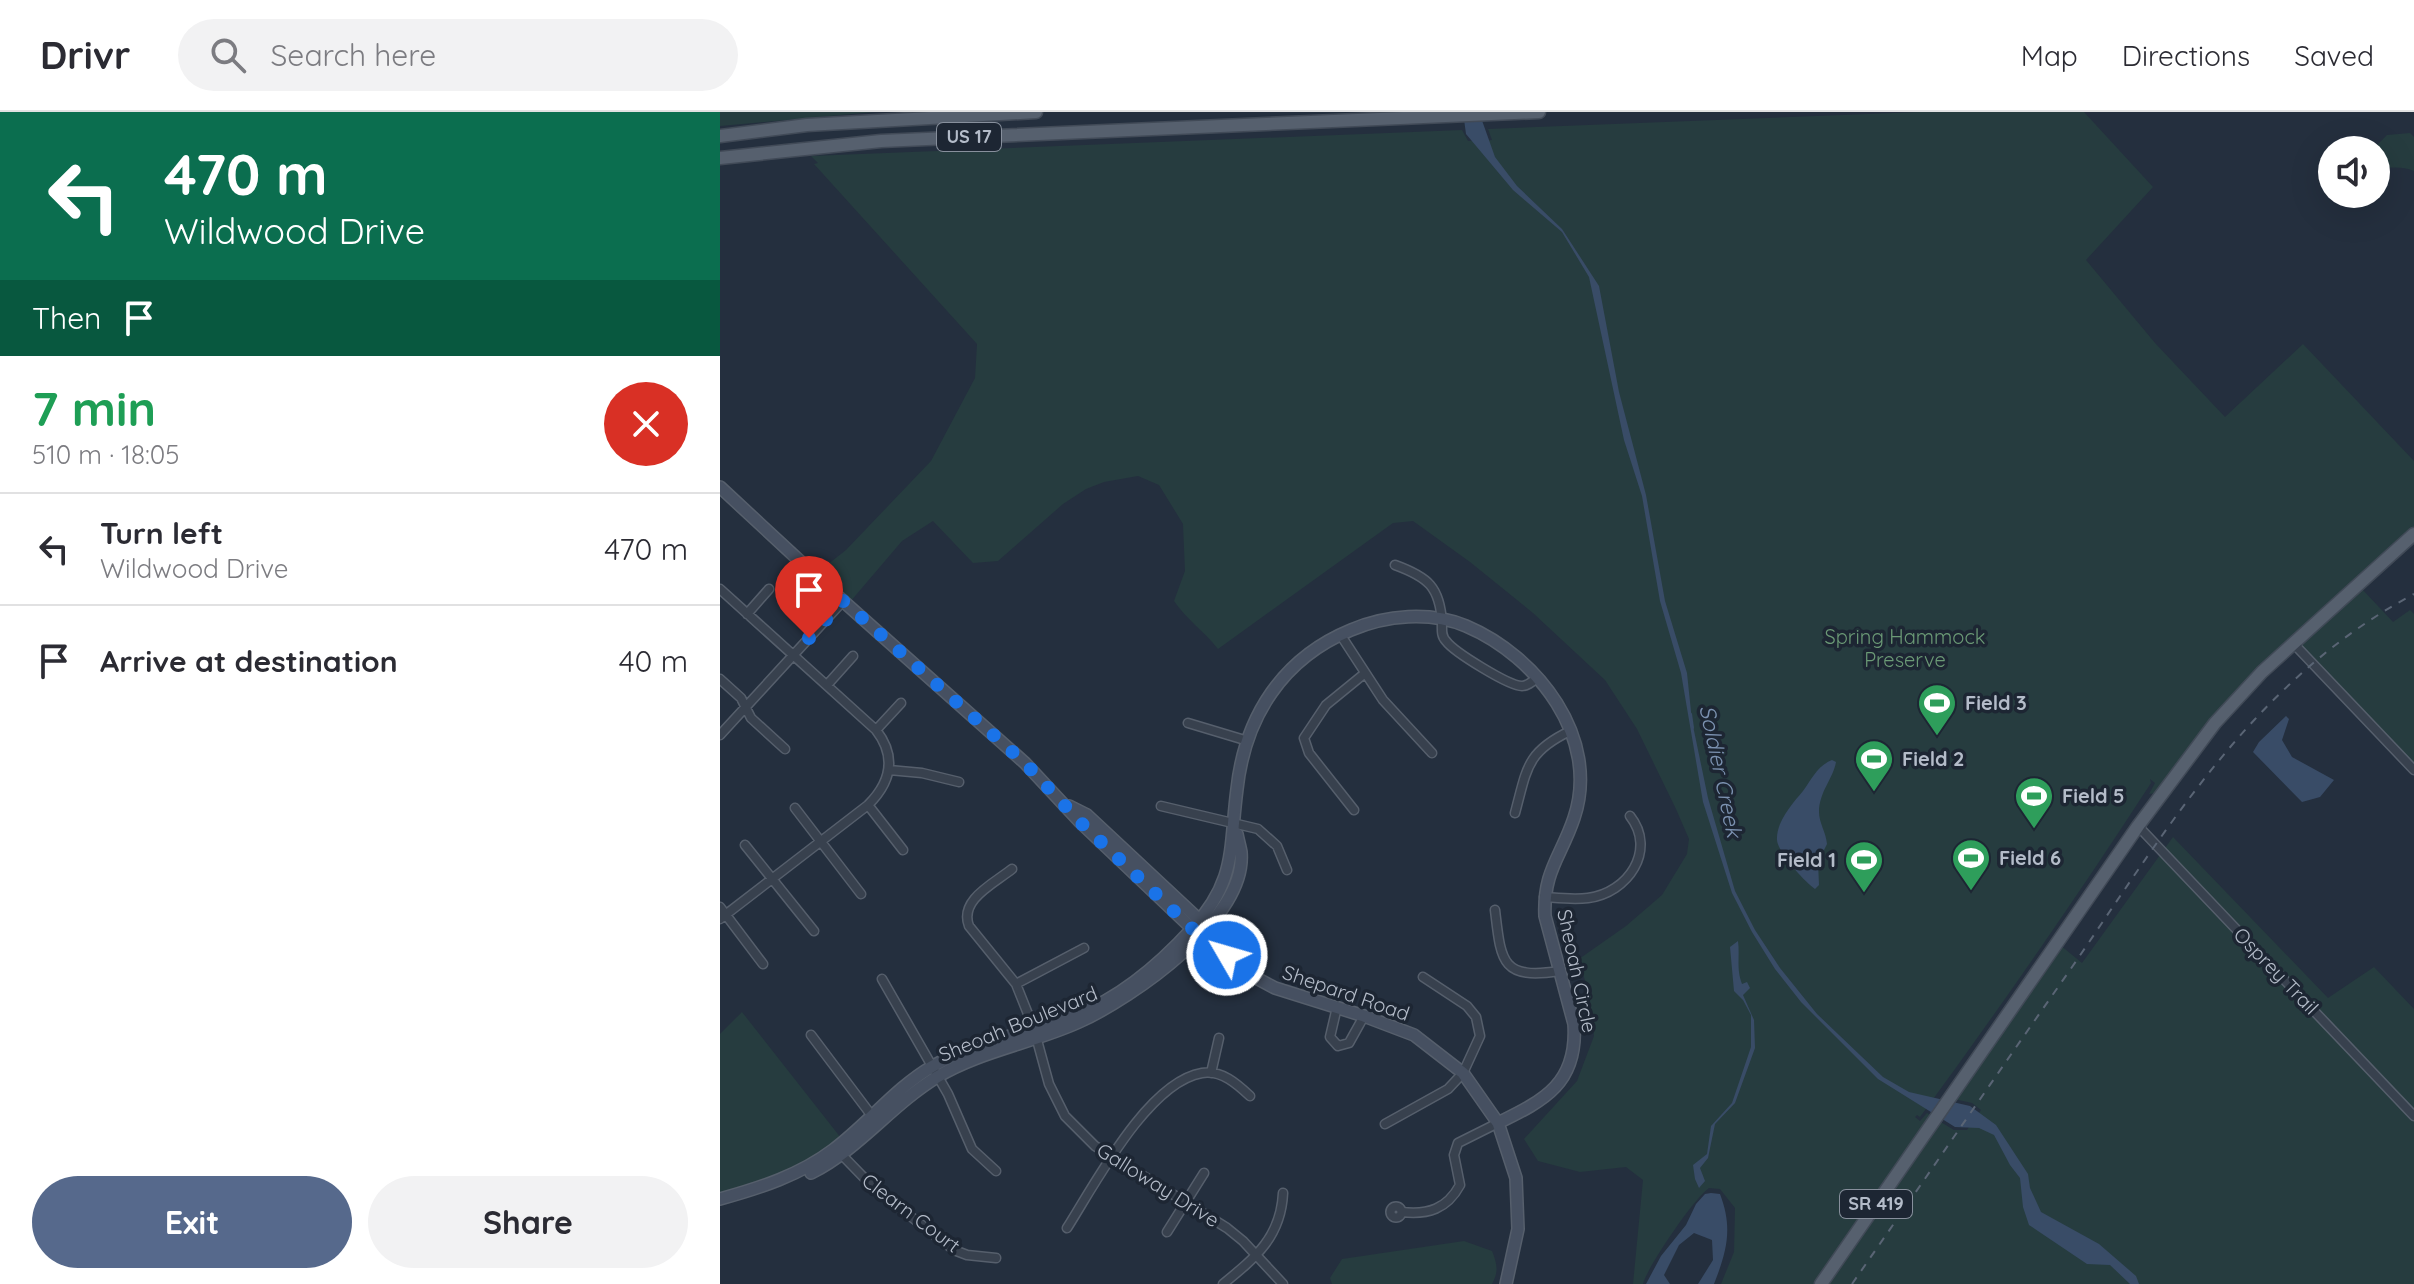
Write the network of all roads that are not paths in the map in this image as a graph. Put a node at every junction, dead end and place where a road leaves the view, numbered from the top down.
1 (1036, 112) edge
2 (1386, 112) edge
3 (1539, 112) edge
4 (1513, 113) edge
5 (1429, 114) edge
6 (1368, 120) junction
7 (720, 136) edge
8 (720, 158) edge
9 (720, 487) edge
10 (2414, 534) edge
11 (1395, 565) dead end
12 (720, 589) edge
13 (769, 589) dead end
14 (843, 601) junction
15 (747, 614) junction
16 (1442, 619) junction
17 (1340, 634) junction
18 (2293, 643) junction
19 (793, 656) junction
20 (853, 656) dead end
21 (1364, 674) junction
22 (1538, 677) junction
23 (720, 679) edge
24 (827, 685) junction
25 (901, 703) dead end
26 (746, 708) junction
27 (1188, 723) dead end
28 (876, 730) junction
29 (1570, 731) junction
30 (720, 735) edge
31 (1248, 741) junction
32 (785, 749) dead end
33 (1432, 753) dead end
34 (889, 770) junction
35 (2414, 770) edge
36 (959, 782) dead end
37 (868, 805) junction
38 (1161, 806) dead end
39 (795, 808) dead end
40 (1354, 810) dead end
41 (1515, 813) dead end
42 (1630, 816) dead end
43 (1234, 822) junction
44 (2138, 826) junction
45 (822, 842) junction
46 (745, 845) dead end
47 (903, 850) dead end
48 (1012, 869) dead end
49 (1287, 870) dead end
50 (773, 880) junction
51 (861, 894) dead end
52 (1544, 897) junction
53 (1495, 910) dead end
54 (722, 914) edge
55 (1200, 928) junction
56 (814, 931) dead end
57 (1084, 948) dead end
58 (763, 964) dead end
59 (1559, 971) junction
60 (1423, 977) dead end
61 (882, 979) dead end
62 (1016, 984) junction
63 (1337, 1007) junction
64 (1364, 1016) junction
65 (1035, 1034) junction
66 (811, 1035) dead end
67 (1219, 1038) dead end
68 (935, 1072) junction
69 (1211, 1073) junction
70 (1463, 1073) junction
71 (1250, 1096) dead end
72 (2414, 1116) edge
73 (875, 1120) junction
74 (1498, 1123) junction
75 (1385, 1124) dead end
76 (839, 1152) junction
77 (1113, 1157) junction
78 (996, 1171) dead end
79 (1204, 1173) dead end
80 (1283, 1193) dead end
81 (1186, 1201) junction
82 (721, 1203) edge
83 (1402, 1212) dead end
84 (1067, 1228) dead end
85 (1167, 1232) dead end
86 (1256, 1254) junction
87 (996, 1258) dead end
88 (1223, 1284) edge
89 (1283, 1284) edge
90 (1506, 1284) edge
91 (1821, 1284) edge

1 - 7 main road, US 17
2 - 6 main road
3 - 4 main road, US 17
4 - 5 main road, US 17
5 - 6 main road, US 17
6 - 8 main road, US 17
9 - 14 street, Shepard Road
10 - 18 main road, SR 419
11 - 16 street
12 - 15 street
13 - 15 street
14 - 19 street
14 - 55 street, Shepard Road
15 - 19 street
16 - 17 street, Sheoah Circle
16 - 22 street, Sheoah Circle
16 - 22 street
17 - 21 street
17 - 31 street, Sheoah Circle
18 - 35 street
18 - 44 main road, SR 419
19 - 24 street
19 - 26 street
20 - 24 street
21 - 33 street
21 - 40 street
22 - 29 street, Sheoah Circle
23 - 26 street
24 - 28 street
25 - 28 street
26 - 30 street
26 - 32 street
27 - 31 street
28 - 34 street
29 - 41 street
29 - 52 street, Sheoah Circle
31 - 43 street, Sheoah Circle
34 - 36 street
34 - 37 street
37 - 45 street
37 - 47 street
38 - 43 street
39 - 45 street
42 - 52 street
43 - 49 street
43 - 55 street, Sheoah Circle
44 - 72 street, Osprey Trail
44 - 91 main road, SR 419
45 - 50 street
45 - 51 street
46 - 50 street
48 - 62 street, Galloway Drive
50 - 54 street
50 - 56 street
52 - 59 street, Sheoah Circle
53 - 59 street
54 - 58 street
55 - 63 street, Shepard Road
55 - 65 street, Sheoah Boulevard
57 - 62 street
59 - 74 street, Sheoah Circle
60 - 70 street
61 - 68 street
62 - 65 street, Galloway Drive
63 - 64 street, Shepard Road
63 - 64 street
64 - 70 street, Shepard Road
65 - 68 street, Sheoah Boulevard
65 - 77 street, Galloway Drive
66 - 73 street
67 - 69 street
68 - 73 street, Sheoah Boulevard
68 - 78 street
69 - 71 street
69 - 77 street
70 - 74 street, Shepard Road
70 - 75 street
73 - 76 street, Sheoah Boulevard
74 - 83 street
74 - 90 street, Shepard Road
76 - 82 street, Sheoah Boulevard
76 - 87 street, Clearn Court
77 - 81 street, Galloway Drive
77 - 84 street
79 - 81 street
80 - 86 street
81 - 85 street
81 - 86 street, Galloway Drive
86 - 88 street
86 - 89 street, Galloway Drive

